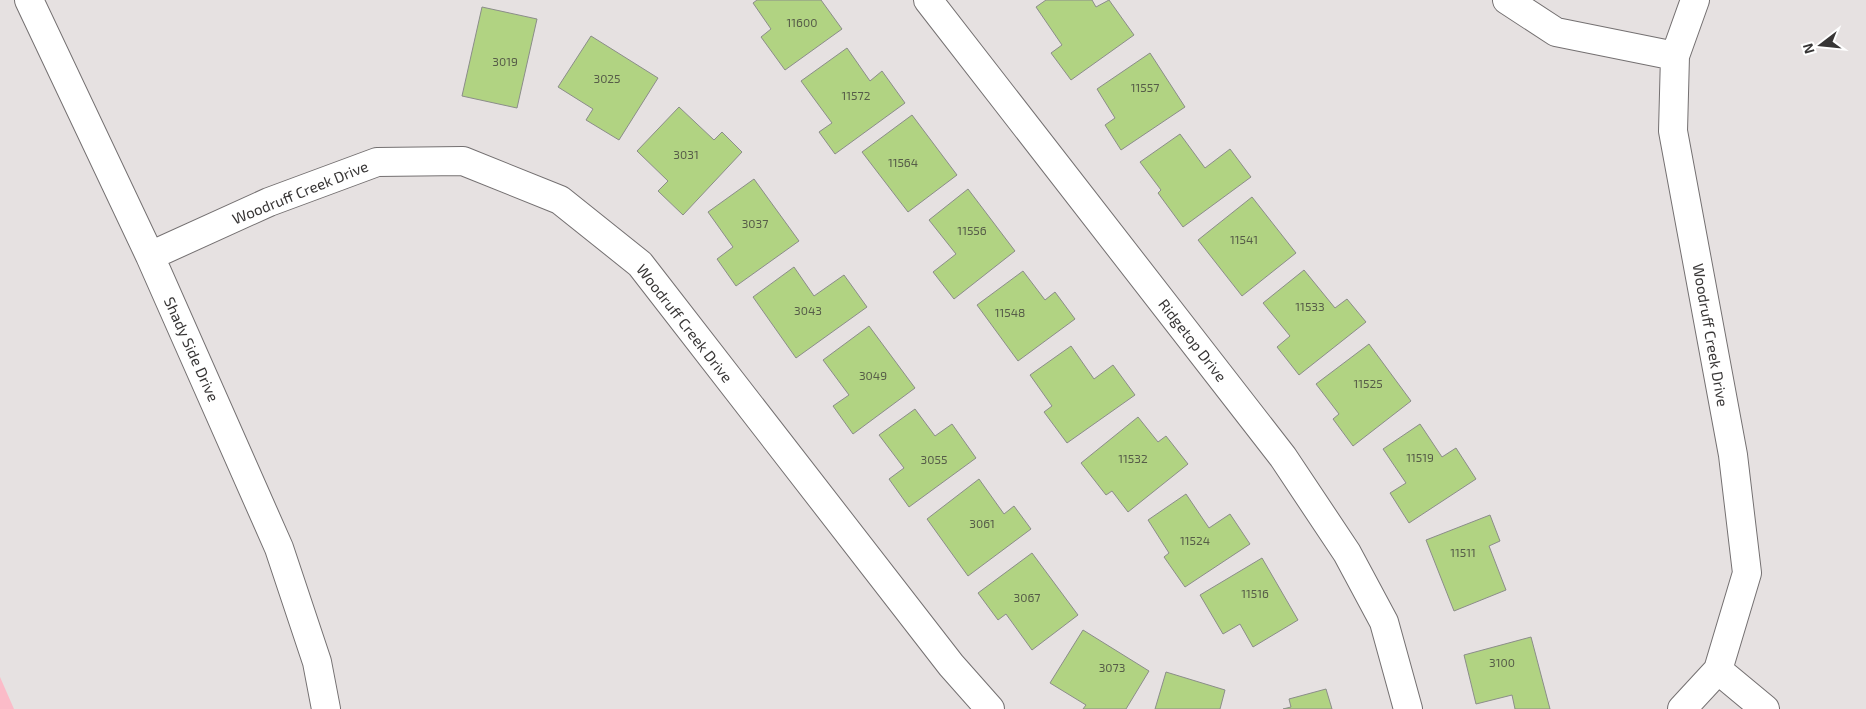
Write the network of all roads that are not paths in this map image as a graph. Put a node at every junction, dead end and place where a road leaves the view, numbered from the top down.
1 (29, 0) edge
2 (928, 0) edge
3 (1507, 0) edge
4 (1695, 0) edge
5 (1675, 56) junction
6 (150, 256) junction
7 (1718, 670) junction
8 (326, 709) edge
9 (990, 709) edge
10 (1408, 709) edge
11 (1682, 709) edge
12 (1765, 709) edge

1 - 6 street, Shady Side Drive
2 - 10 street, Ridgetop Drive
3 - 5 street
4 - 5 street, Woodruff Creek Drive
5 - 7 street, Woodruff Creek Drive
6 - 8 street, Shady Side Drive
6 - 9 street, Woodruff Creek Drive
7 - 11 street, Woodruff Creek Drive
7 - 12 street

